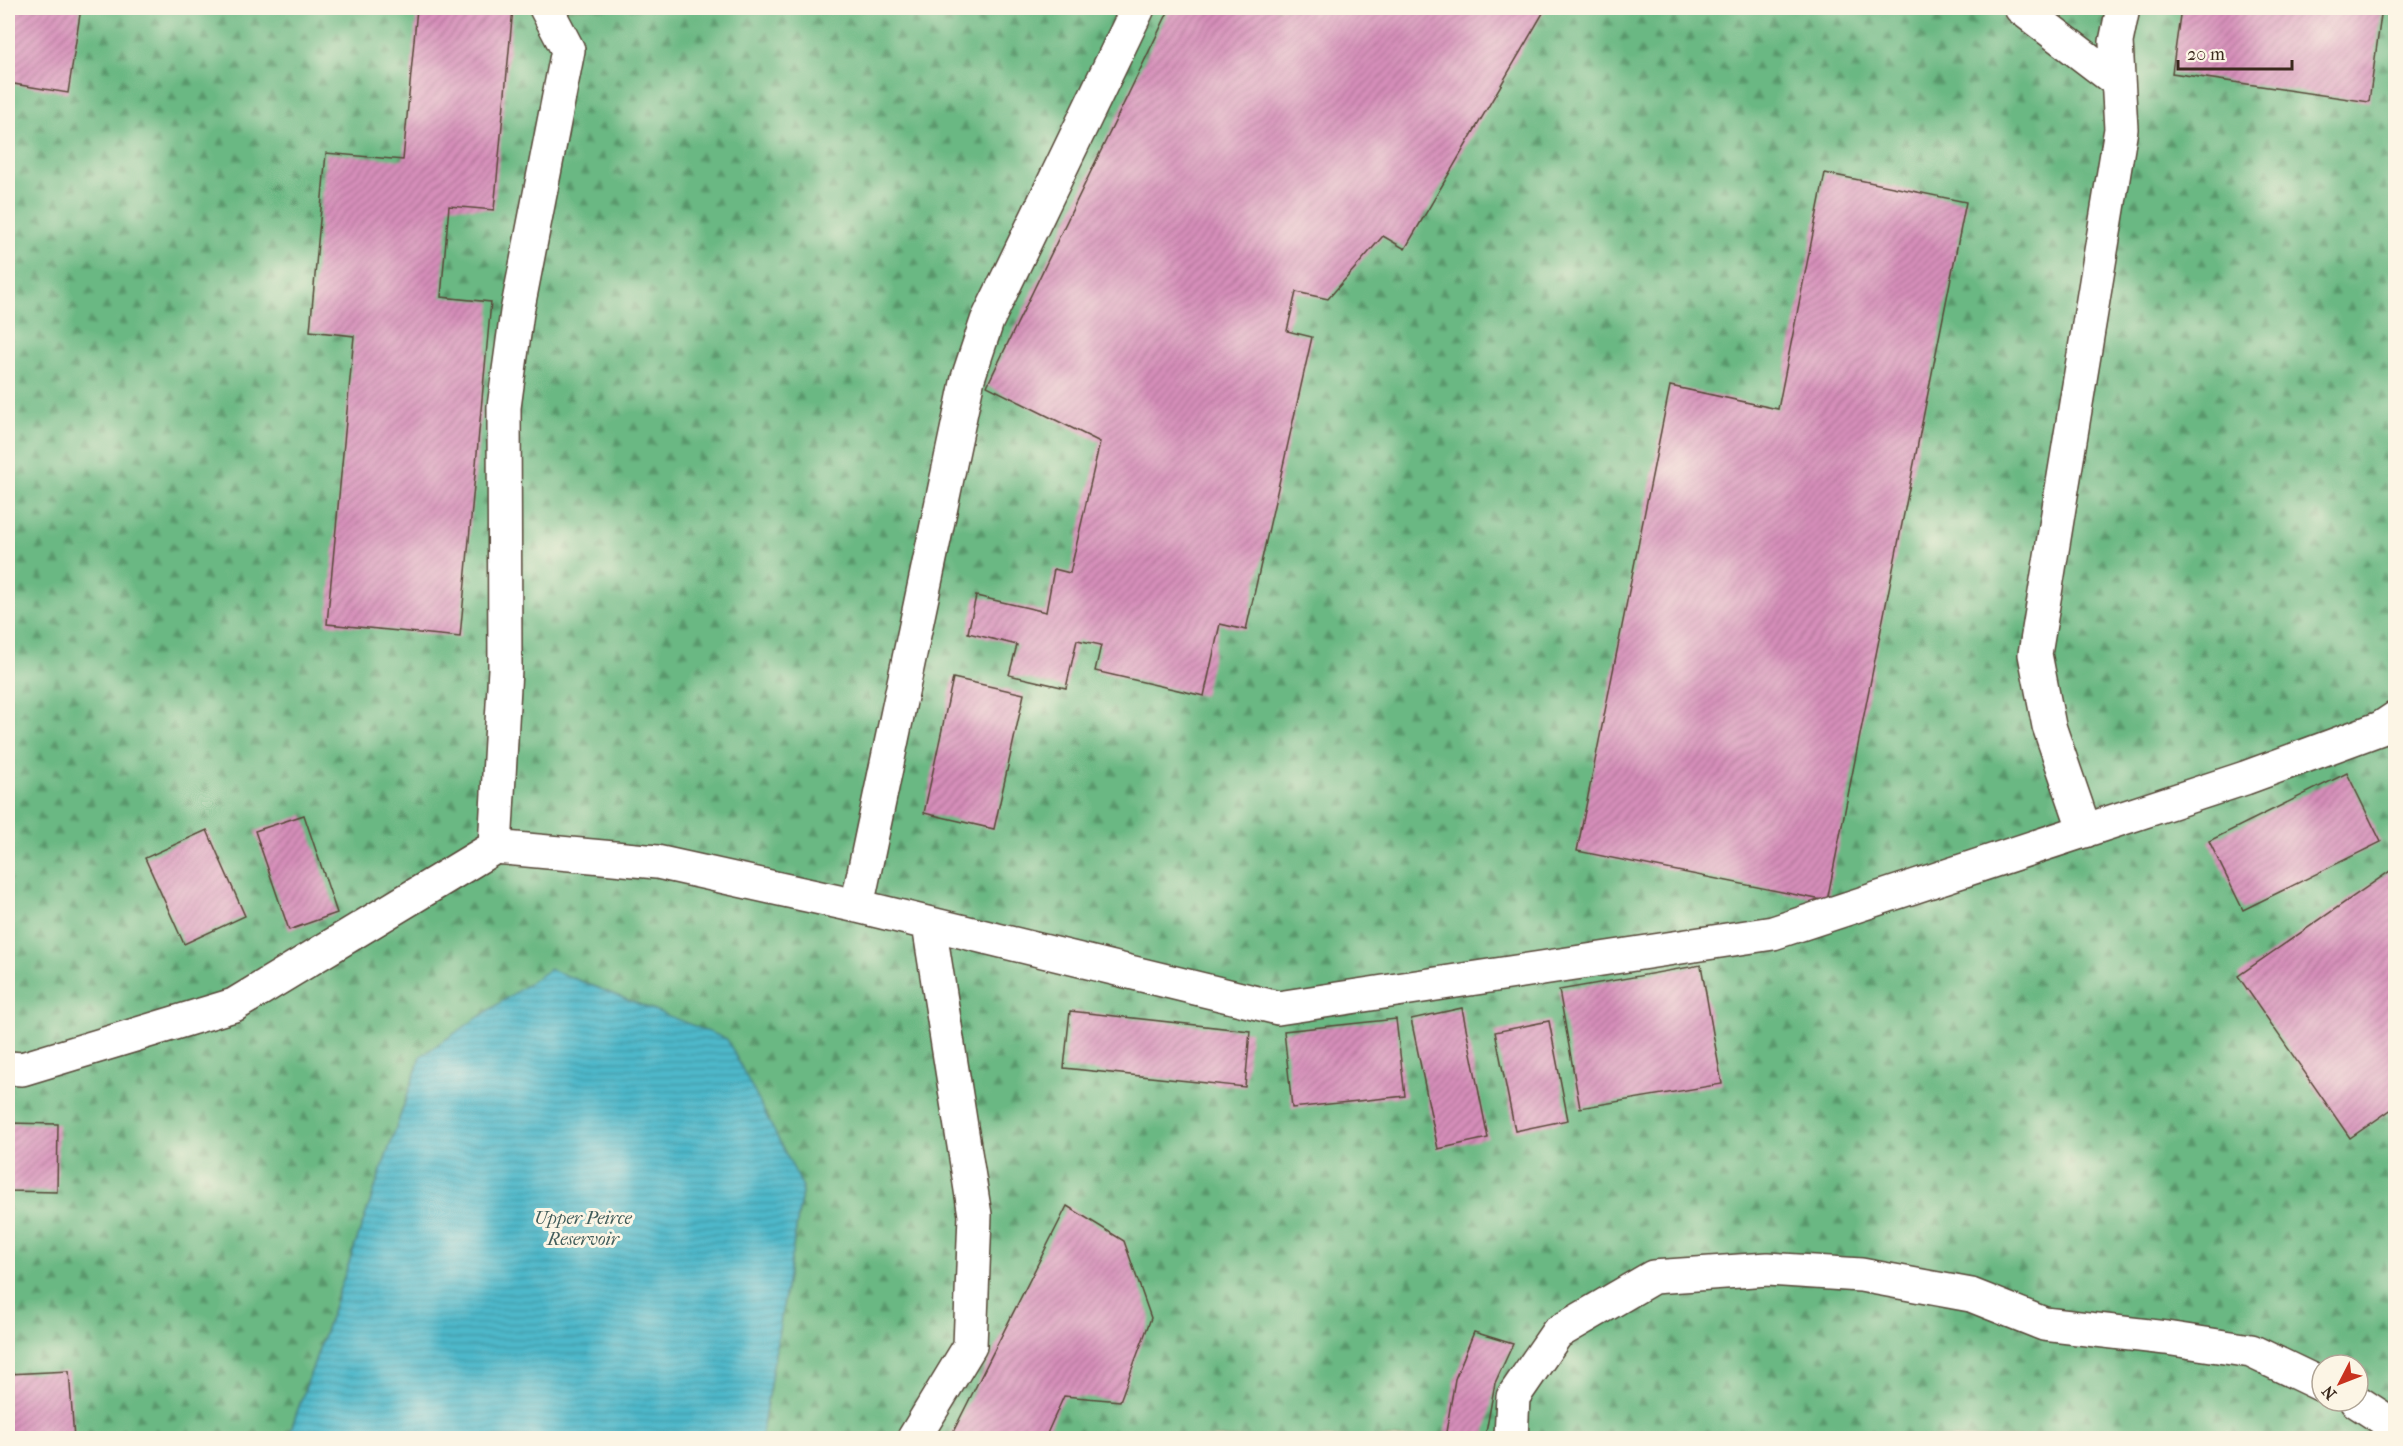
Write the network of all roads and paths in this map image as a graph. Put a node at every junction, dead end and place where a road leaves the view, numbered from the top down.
1 (546, 8) edge
2 (1138, 8) edge
3 (2021, 8) edge
4 (2123, 8) edge
5 (2118, 82) junction
6 (2391, 732) edge
7 (2085, 831) junction
8 (495, 847) junction
9 (857, 906) junction
10 (929, 925) junction
11 (8, 1068) edge
12 (2310, 1379) edge
13 (2370, 1411) edge
14 (2396, 1427) edge
15 (914, 1438) edge
16 (1511, 1438) edge

1 - 8 lane
2 - 9 lane
3 - 5 lane
4 - 5 lane
5 - 7 lane
6 - 7 lane
7 - 10 lane
8 - 9 lane
8 - 11 lane
9 - 10 lane
10 - 15 lane
12 - 16 lane
13 - 14 lane

